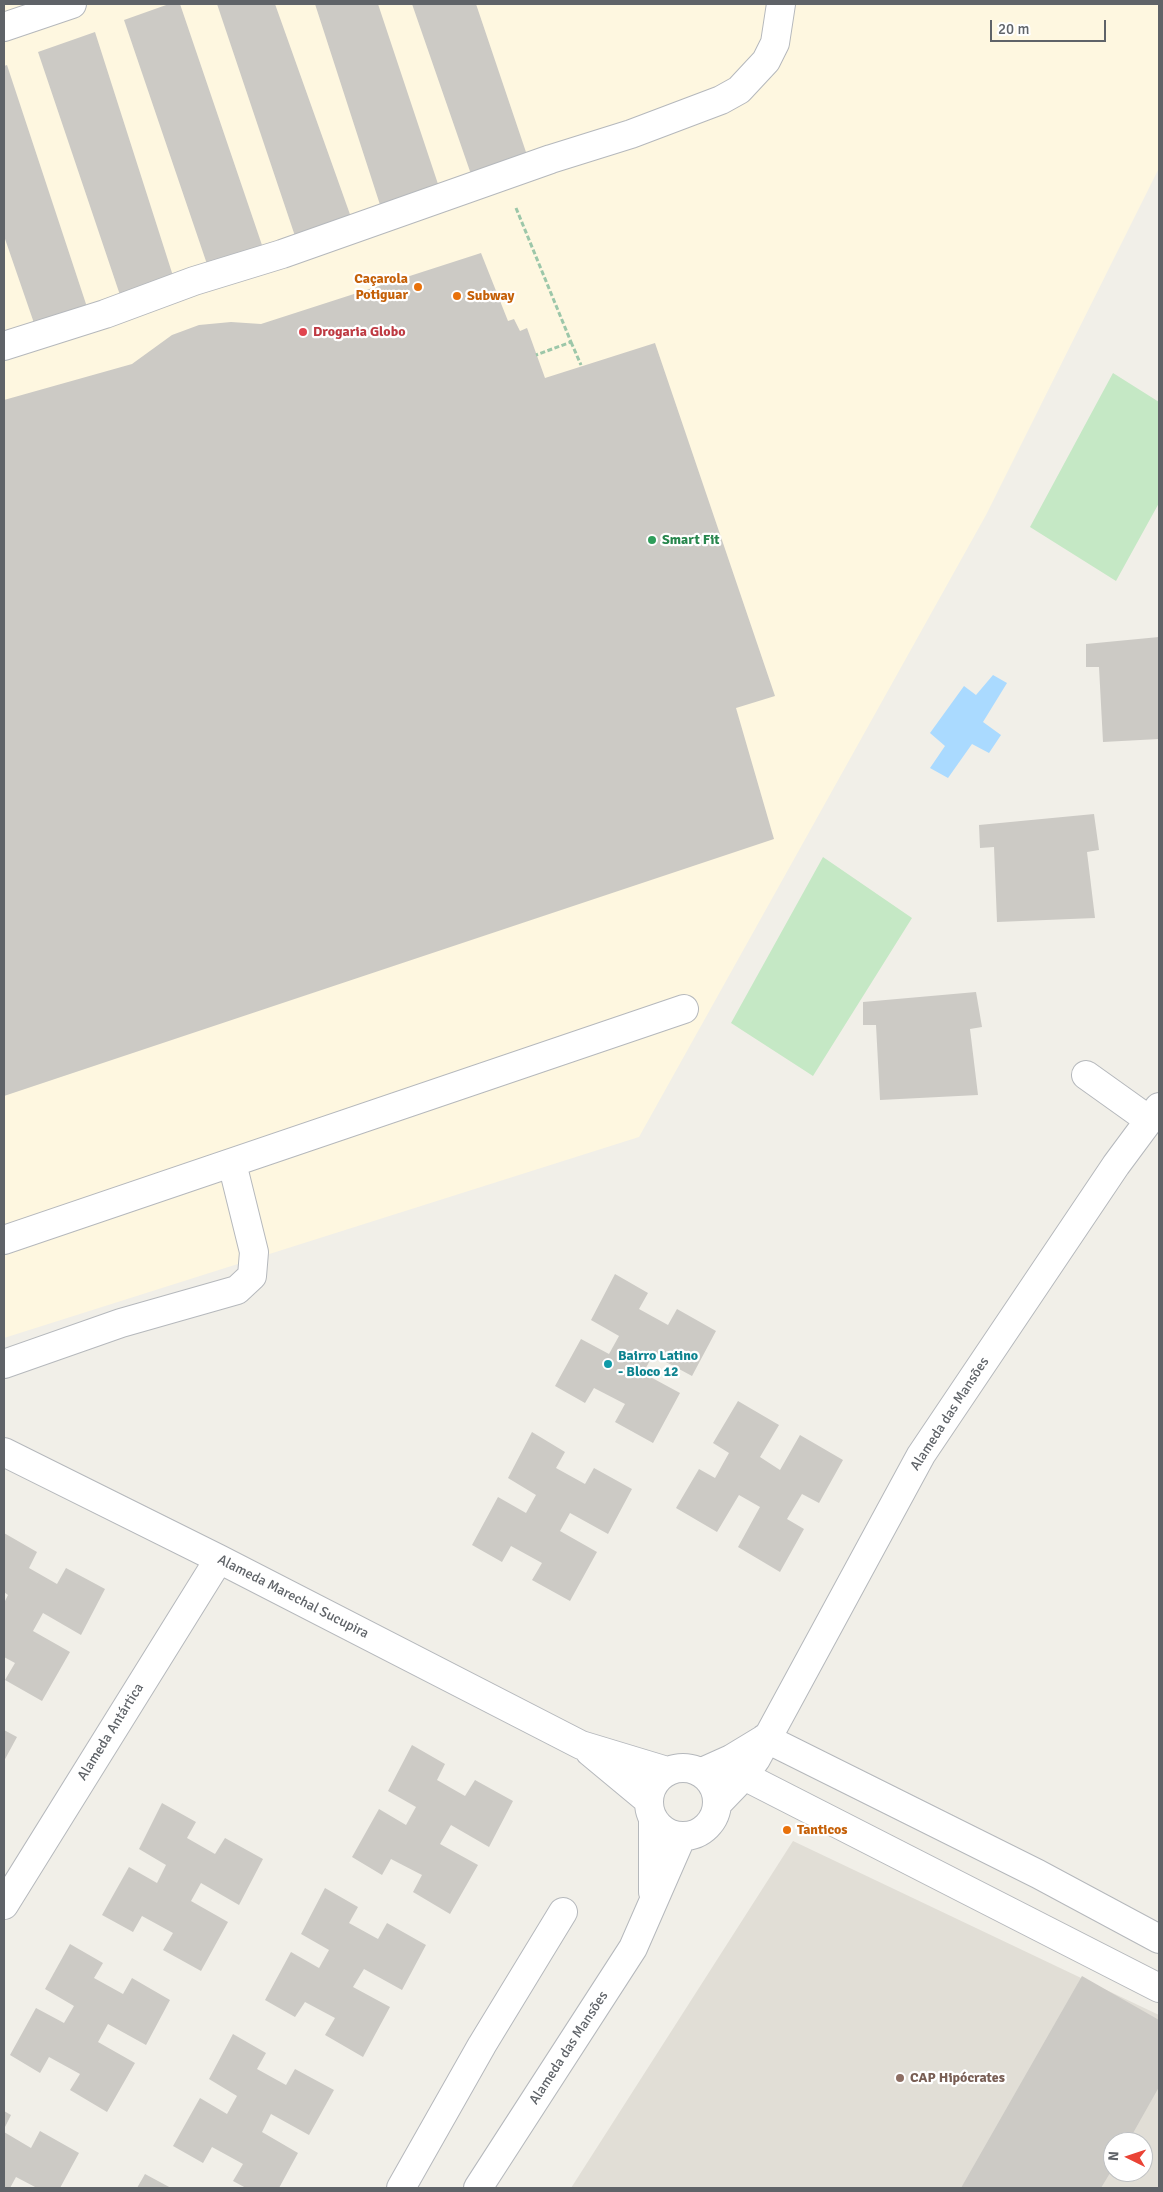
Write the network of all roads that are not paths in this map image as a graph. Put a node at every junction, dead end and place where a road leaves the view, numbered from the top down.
1 (72, 4) edge
2 (781, 4) edge
3 (4, 27) edge
4 (4, 346) edge
5 (684, 1009) dead end
6 (1086, 1075) dead end
7 (1154, 1113) edge
8 (232, 1163) junction
9 (4, 1240) edge
10 (4, 1364) edge
11 (4, 1452) edge
12 (219, 1559) junction
13 (766, 1738) junction
14 (581, 1745) junction
15 (667, 1771) junction
16 (702, 1772) junction
17 (744, 1776) junction
18 (718, 1803) junction
19 (651, 1809) junction
20 (682, 1836) junction
21 (653, 1903) junction
22 (4, 1905) edge
23 (563, 1912) dead end
24 (1159, 1939) edge
25 (1159, 1988) edge
26 (401, 2188) edge
27 (478, 2188) edge

1 - 3 street
2 - 4 street
5 - 8 street
6 - 7 street
7 - 13 street, Alameda das Mansões
8 - 9 street
8 - 10 street
11 - 12 street, Alameda Marechal Sucupira
12 - 14 street, Alameda Marechal Sucupira
12 - 22 street, Alameda Antártica
13 - 16 street, Alameda das Mansões
13 - 17 street, Alameda das Mansões
13 - 24 street
14 - 15 street, Alameda Marechal Sucupira
14 - 19 street, Alameda Marechal Sucupira
15 - 16 street
15 - 19 street
16 - 18 street
17 - 18 street, Alameda das Mansões
17 - 25 street
18 - 20 street
19 - 20 street
19 - 21 street, Alameda das Mansões
20 - 21 street, Alameda das Mansões
21 - 27 street, Alameda das Mansões
23 - 26 street

